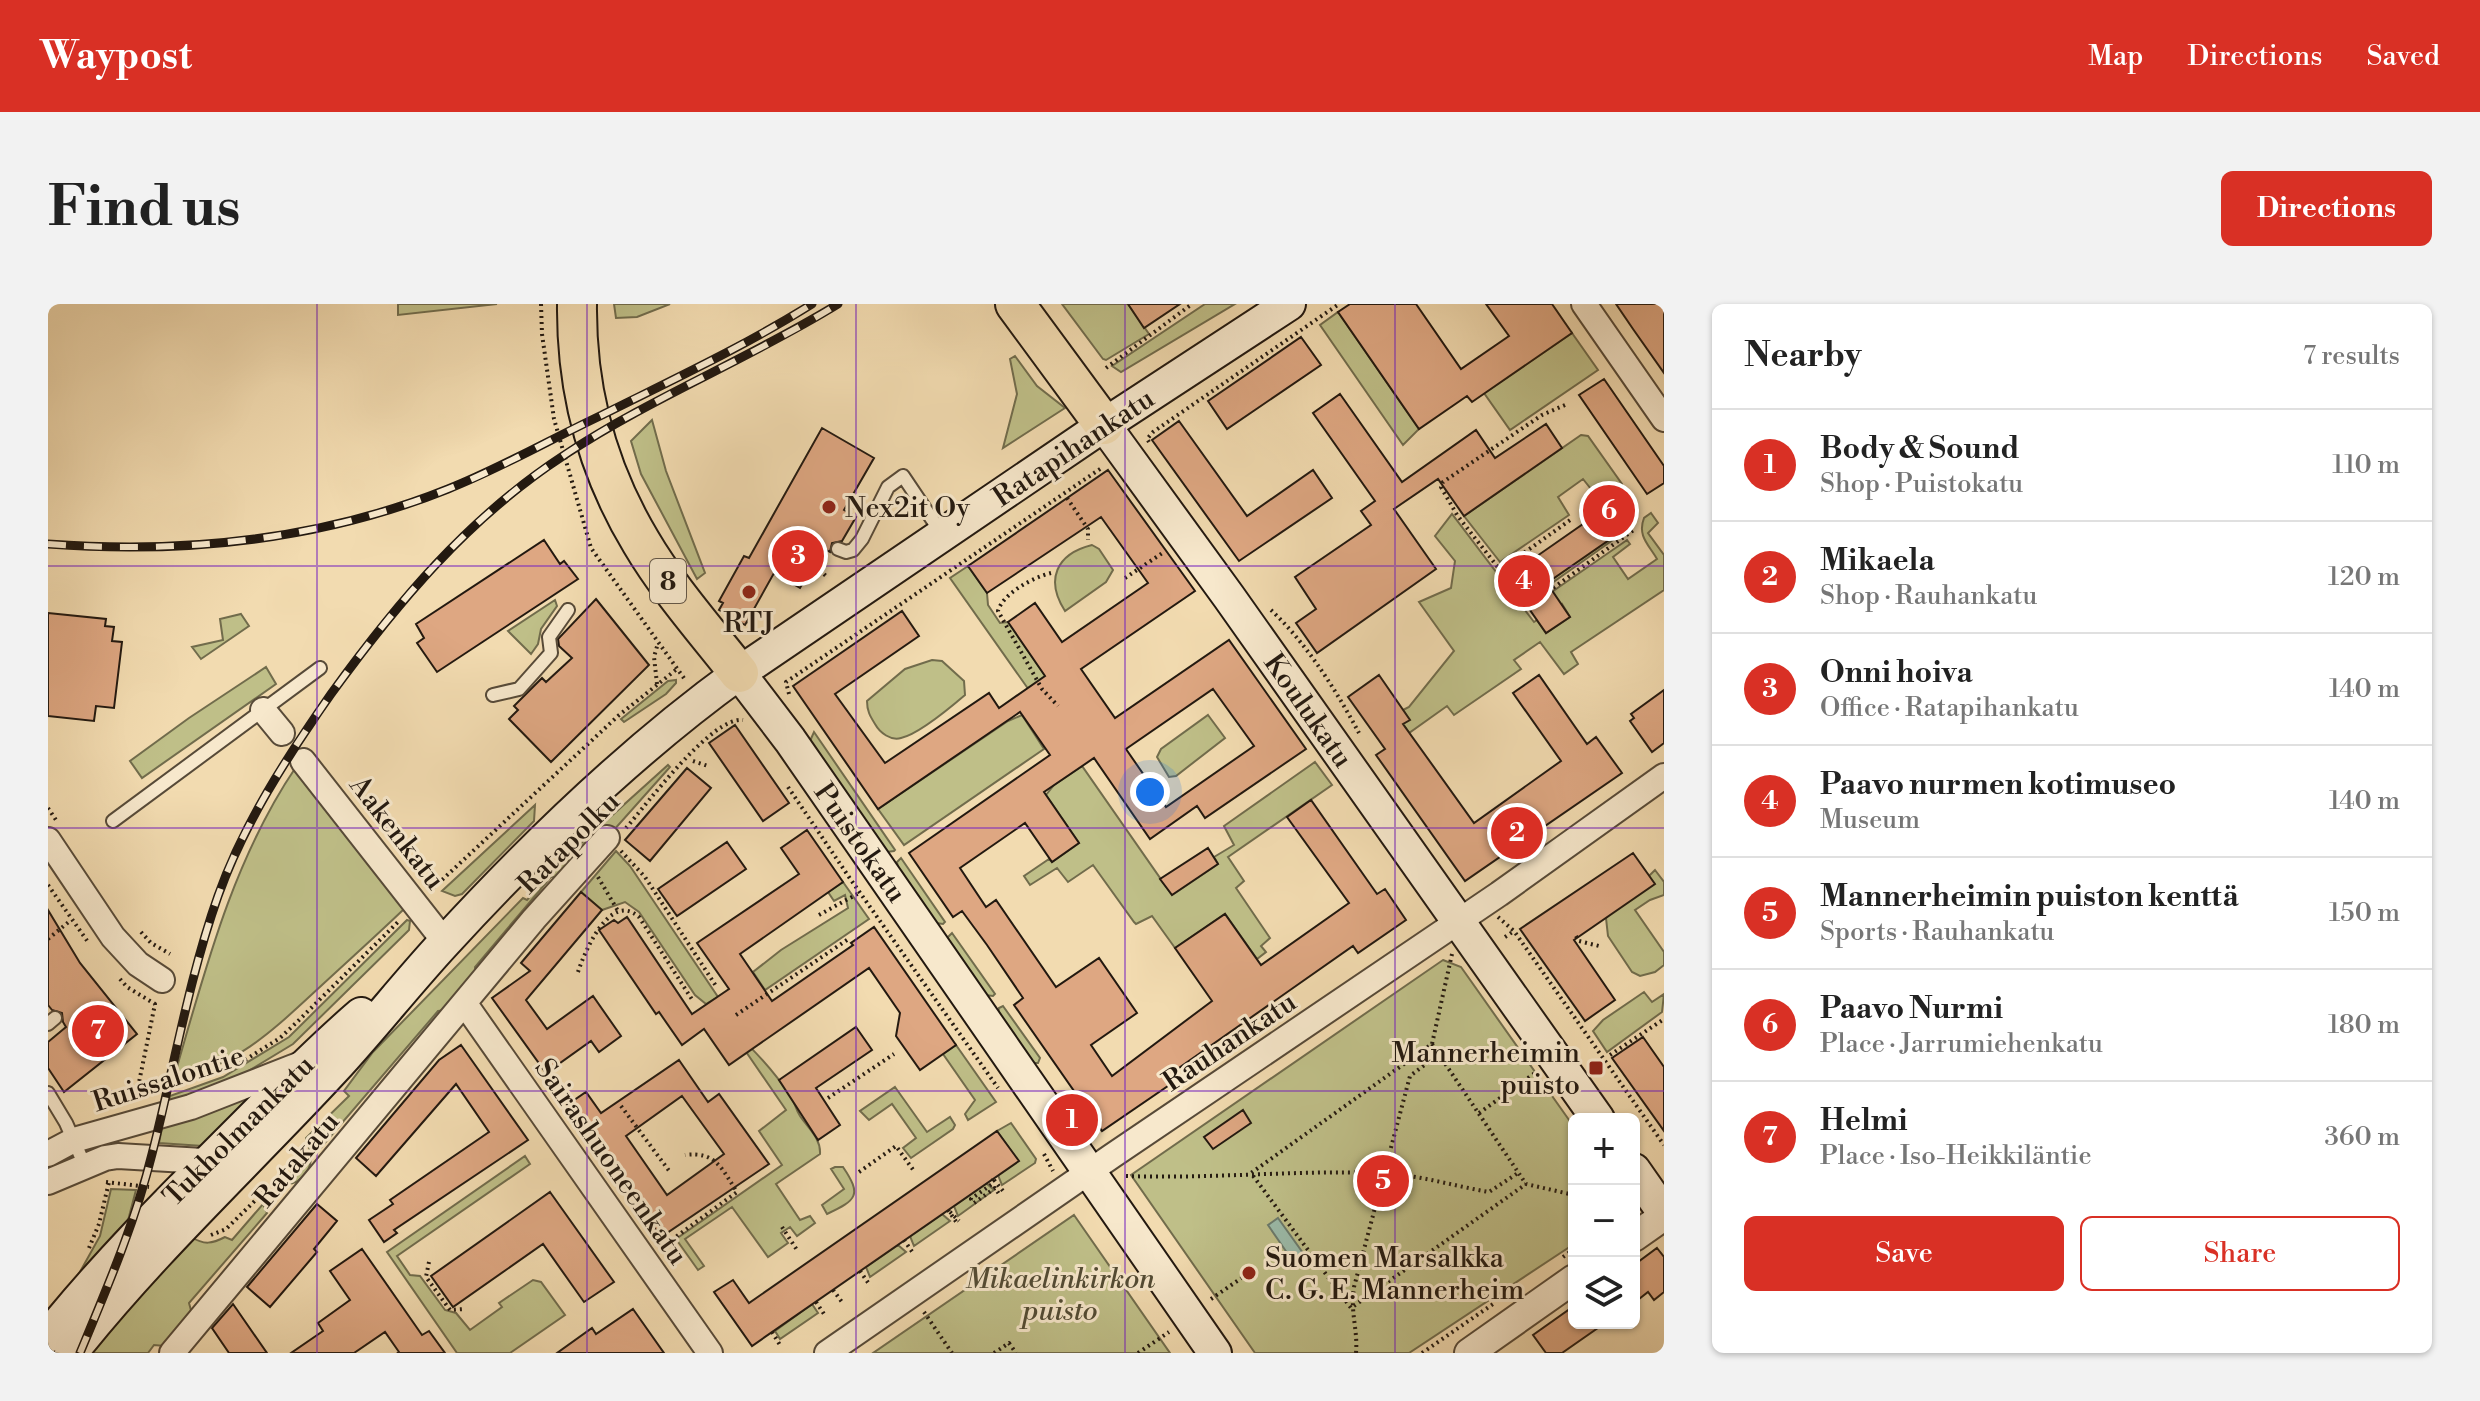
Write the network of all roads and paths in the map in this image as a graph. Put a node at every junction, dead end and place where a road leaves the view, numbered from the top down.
1 (577, 304) edge
2 (1015, 304) edge
3 (1192, 304) edge
4 (1289, 304) edge
5 (1339, 304) edge
6 (1584, 304) edge
7 (1106, 368) dead end
8 (1565, 405) dead end
9 (1664, 419) edge
10 (1104, 425) junction
11 (1153, 432) dead end
12 (1106, 465) dead end
13 (1067, 498) dead end
14 (858, 505) dead end
15 (850, 514) dead end
16 (1573, 518) dead end
17 (1635, 529) dead end
18 (943, 535) junction
19 (1088, 540) dead end
20 (838, 549) dead end
21 (1166, 551) dead end
22 (1500, 570) junction
23 (808, 573) dead end
24 (1051, 573) dead end
25 (827, 577) dead end
26 (1125, 578) dead end
27 (568, 610) dead end
28 (748, 621) dead end
29 (754, 627) dead end
30 (658, 643) dead end
31 (320, 668) dead end
32 (739, 673) junction
33 (657, 684) dead end
34 (493, 695) dead end
35 (790, 695) dead end
36 (1058, 706) dead end
37 (263, 710) junction
38 (745, 721) dead end
39 (282, 733) dead end
40 (303, 761) dead end
41 (693, 761) dead end
42 (708, 766) dead end
43 (1664, 776) edge
44 (784, 780) dead end
45 (113, 821) dead end
46 (48, 840) edge
47 (612, 842) junction
48 (594, 872) dead end
49 (859, 893) junction
50 (619, 911) junction
51 (819, 915) dead end
52 (71, 920) dead end
53 (1456, 936) junction
54 (1576, 936) dead end
55 (1505, 937) dead end
56 (48, 939) edge
57 (847, 940) dead end
58 (445, 942) junction
59 (1599, 946) dead end
60 (578, 972) dead end
61 (162, 980) dead end
62 (716, 986) dead end
63 (693, 1001) dead end
64 (155, 1004) dead end
65 (465, 1004) junction
66 (736, 1015) dead end
67 (1664, 1019) edge
68 (1432, 1044) junction
69 (894, 1054) dead end
70 (1439, 1054) junction
71 (1610, 1055) dead end
72 (307, 1061) junction
73 (1530, 1077) dead end
74 (48, 1093) edge
75 (1001, 1094) dead end
76 (136, 1097) dead end
77 (828, 1098) dead end
78 (621, 1106) dead end
79 (1479, 1113) junction
80 (1593, 1113) edge
81 (74, 1140) junction
82 (1664, 1145) edge
83 (48, 1154) edge
84 (1044, 1154) dead end
85 (685, 1155) dead end
86 (208, 1161) junction
87 (242, 1164) junction
88 (85, 1166) junction
89 (1051, 1168) dead end
90 (914, 1171) dead end
91 (670, 1172) dead end
92 (859, 1172) dead end
93 (1090, 1172) junction
94 (1251, 1173) junction
95 (1383, 1173) junction
96 (1518, 1173) junction
97 (1126, 1176) dead end
98 (1640, 1179) edge
99 (993, 1180) joint
100 (48, 1182) edge
101 (1526, 1184) junction
102 (267, 1189) dead end
103 (159, 1190) dead end
104 (1568, 1194) edge
105 (949, 1211) dead end
106 (1664, 1214) edge
107 (958, 1222) dead end
108 (782, 1227) dead end
109 (1640, 1232) edge
110 (205, 1234) dead end
111 (904, 1240) dead end
112 (662, 1247) dead end
113 (88, 1249) dead end
114 (797, 1250) dead end
115 (913, 1253) dead end
116 (429, 1262) dead end
117 (860, 1271) dead end
118 (1243, 1277) dead end
119 (1568, 1283) edge
120 (869, 1284) dead end
121 (833, 1290) dead end
122 (1211, 1299) dead end
123 (816, 1302) dead end
124 (842, 1302) dead end
125 (1351, 1308) junction
126 (464, 1309) dead end
127 (923, 1311) dead end
128 (824, 1314) dead end
129 (1170, 1331) dead end
130 (772, 1332) dead end
131 (48, 1336) edge
132 (780, 1345) dead end
133 (186, 1347) edge
134 (71, 1353) edge
135 (710, 1353) edge
136 (827, 1353) edge
137 (952, 1353) edge
138 (994, 1353) edge
139 (1016, 1353) edge
140 (1138, 1353) edge
141 (1215, 1353) edge
142 (1356, 1353) edge
143 (1469, 1353) edge

1 - 32 highway, Puistokatu / 8
2 - 10 highway, Koulukatu
3 - 7 path
4 - 10 main road, Ratapihankatu
5 - 11 path
6 - 9 street
8 - 22 path
10 - 18 main road, Ratapihankatu
10 - 53 main road, Koulukatu
12 - 35 path
13 - 19 path
14 - 15 path
16 - 22 path
17 - 22 path
18 - 20 lane
18 - 32 main road, Ratapihankatu
21 - 26 path
23 - 25 path
24 - 36 path
27 - 34 lane
28 - 29 path
30 - 33 path
31 - 37 lane
32 - 58 main road, Tukholmankatu
32 - 93 main road, Puistokatu / 8
37 - 39 street
37 - 45 lane
38 - 47 path, Ratapolku
40 - 58 street, Aakenkatu
41 - 42 path
43 - 53 street, Rauhankatu
44 - 49 path
46 - 61 street
47 - 62 path
47 - 65 street, Ratapolku
48 - 50 path
49 - 51 path
49 - 75 path
50 - 60 path
50 - 63 path
52 - 56 path
53 - 68 path
53 - 80 main road, Koulukatu
53 - 93 street, Rauhankatu
54 - 59 path
55 - 82 path
57 - 66 path
58 - 72 main road, Tukholmankatu
58 - 87 main road, Tukholmankatu
64 - 76 path
65 - 133 street, Ratakatu
65 - 135 street, Sairashuoneenkatu
67 - 71 path
68 - 70 path
68 - 94 path
69 - 77 path
70 - 79 path
70 - 95 path
72 - 81 street, Ruissalontie
72 - 86 main road, Tukholmankatu
73 - 79 path
74 - 81 lane
78 - 91 path
79 - 96 path
81 - 83 street, Ruissalontie
81 - 88 lane
84 - 89 path
85 - 112 path
86 - 87 street, Ruissalontie
86 - 88 street, Ruissalontie
86 - 131 main road, Tukholmankatu
87 - 134 main road, Tukholmankatu
88 - 100 street, Ruissalontie
90 - 92 path
93 - 136 street, Rauhankatu
93 - 141 main road, Puistokatu / 8
94 - 95 path
94 - 97 path
94 - 125 path
95 - 96 path
95 - 125 path
96 - 101 path
98 - 106 main road
99 - 99 path
101 - 104 path
101 - 125 path
102 - 110 path
103 - 113 path
105 - 107 path
106 - 109 street
108 - 114 path
111 - 115 path
116 - 126 path
117 - 120 path
118 - 122 path
119 - 143 street
121 - 124 path
123 - 128 path
125 - 142 path
127 - 137 path
129 - 140 path
130 - 132 path
138 - 139 path

